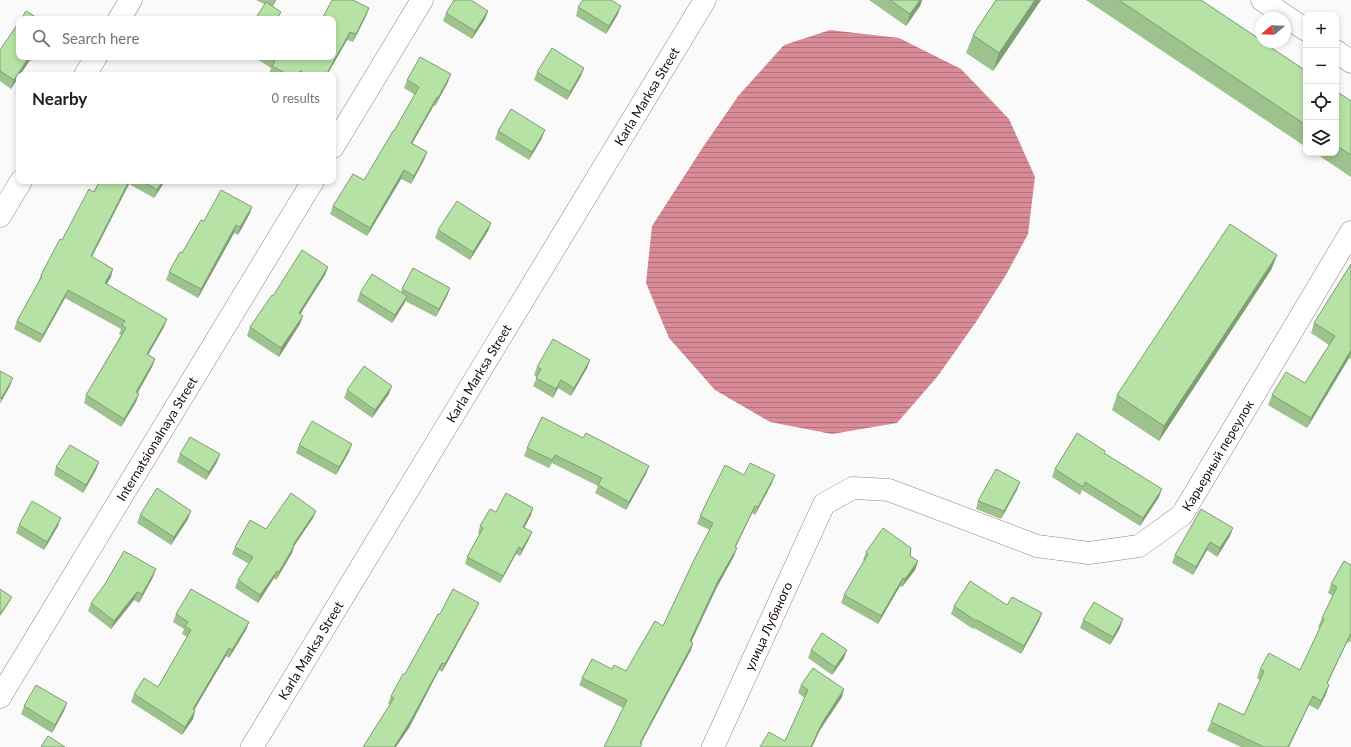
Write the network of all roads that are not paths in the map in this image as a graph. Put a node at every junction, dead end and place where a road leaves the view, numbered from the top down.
1 (131, 0) edge
2 (422, 0) edge
3 (705, 0) edge
4 (1262, 0) edge
5 (121, 16) edge
6 (1303, 28) edge
7 (1339, 53) edge
8 (94, 60) edge
9 (1351, 62) edge
10 (87, 72) edge
11 (336, 142) edge
12 (19, 184) edge
13 (311, 184) edge
14 (0, 216) edge
15 (1351, 232) edge
16 (824, 504) joint
17 (0, 696) edge
18 (252, 747) edge
19 (713, 747) edge

1 - 5 street
2 - 11 street
3 - 18 street, Karla Marksa Street
4 - 6 street
7 - 9 street
8 - 10 street
12 - 14 street
13 - 17 street, Internatsionalnaya Street
15 - 16 street, Карьерный переулок
16 - 19 street, улица Лубяного

